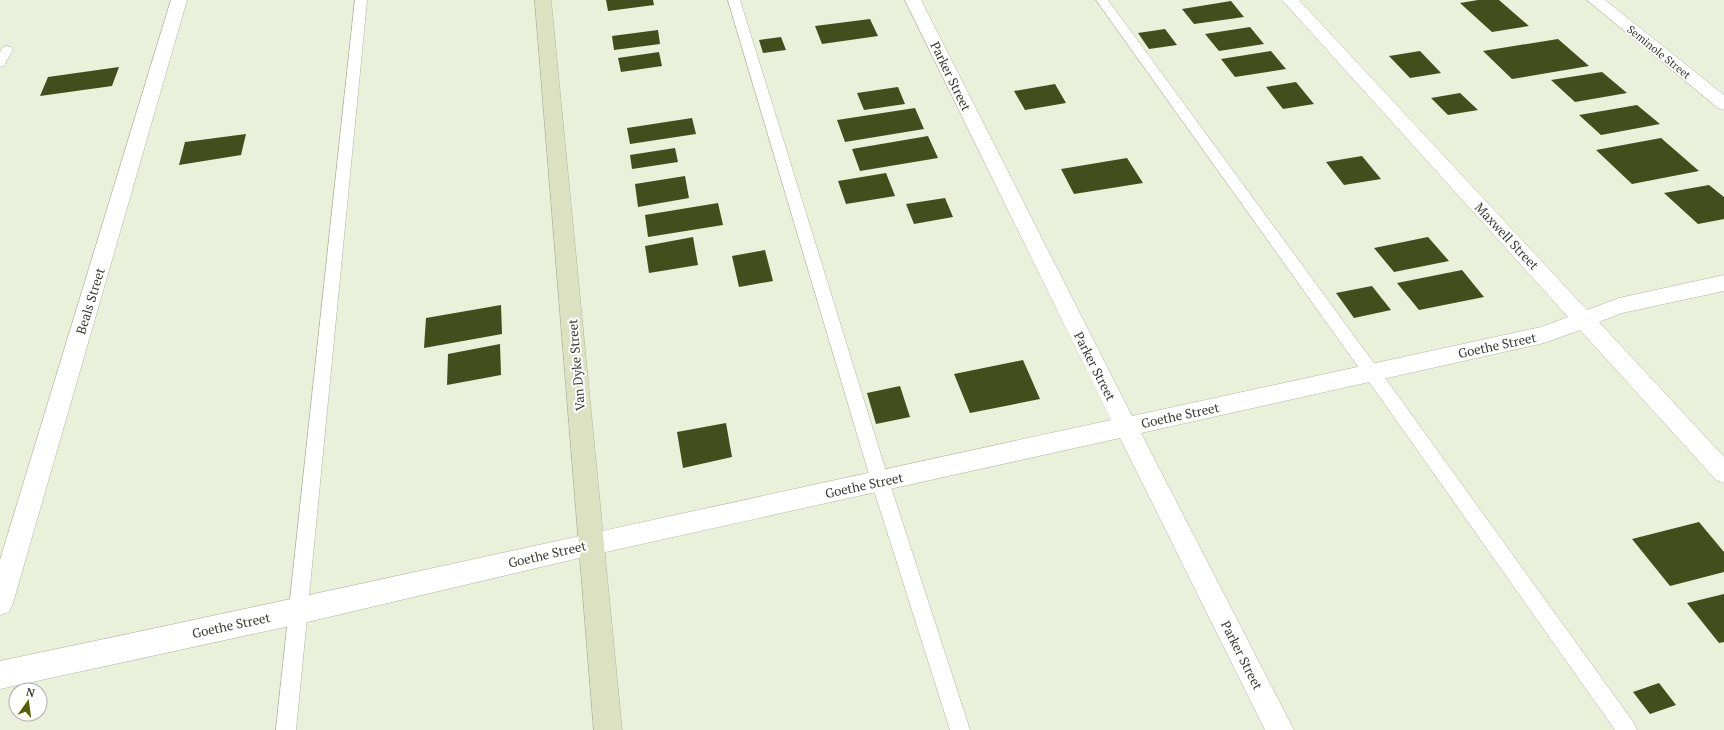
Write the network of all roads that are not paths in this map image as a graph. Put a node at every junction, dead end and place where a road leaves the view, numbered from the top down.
1 (179, 0) edge
2 (361, 0) edge
3 (543, 0) edge
4 (734, 0) edge
5 (913, 0) edge
6 (1102, 0) edge
7 (1290, 0) edge
8 (1594, 0) edge
9 (7, 50) dead end
10 (0, 63) edge
11 (1724, 104) edge
12 (1724, 283) edge
13 (1584, 320) junction
14 (1373, 373) junction
15 (1126, 427) junction
16 (1724, 473) edge
17 (880, 481) junction
18 (592, 544) junction
19 (0, 603) edge
20 (299, 611) junction
21 (0, 675) edge
22 (286, 730) edge
23 (608, 730) edge
24 (960, 730) edge
25 (1280, 730) edge
26 (1627, 730) edge

1 - 19 street, Beals Street
2 - 20 lane
3 - 18 main road, Van Dyke Street
4 - 17 lane
5 - 15 street, Parker Street
6 - 14 lane
7 - 13 street, Maxwell Street
8 - 11 street, Seminole Street
9 - 10 lane
12 - 13 street, Goethe Street
13 - 14 street, Goethe Street
13 - 16 street, Maxwell Street
14 - 15 street, Goethe Street
14 - 26 lane
15 - 17 street, Goethe Street
15 - 25 street, Parker Street
17 - 18 street, Goethe Street
17 - 24 lane
18 - 20 street, Goethe Street
18 - 23 main road, Van Dyke Street
20 - 21 street, Goethe Street
20 - 22 lane

